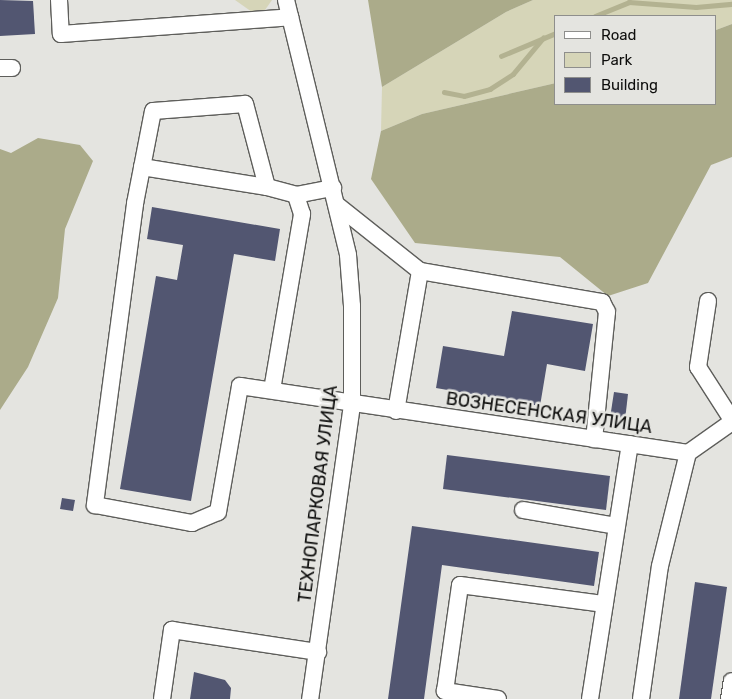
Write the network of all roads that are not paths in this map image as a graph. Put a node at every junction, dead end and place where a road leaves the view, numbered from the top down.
1 (59, 0) edge
2 (286, 0) edge
3 (290, 17) junction
4 (142, 167) junction
5 (267, 187) junction
6 (333, 188) junction
7 (296, 195) junction
8 (337, 205) junction
9 (420, 271) junction
10 (708, 301) dead end
11 (272, 390) junction
12 (352, 405) junction
13 (396, 411) junction
14 (732, 421) edge
15 (594, 438) junction
16 (630, 444) junction
17 (688, 452) junction
18 (523, 510) dead end
19 (617, 526) junction
20 (605, 604) junction
21 (318, 652) junction
22 (732, 681) edge
23 (162, 699) edge
24 (310, 699) edge
25 (498, 699) edge
26 (590, 699) edge
27 (641, 699) edge
28 (729, 699) edge

1 - 3 street
2 - 3 street, ТЕХНОПАРКОВАЯ УЛИЦА
3 - 6 street, ТЕХНОПАРКОВАЯ УЛИЦА
4 - 5 street
4 - 5 street
4 - 11 street, ВОЗНЕСЕНСКАЯ УЛИЦА
5 - 7 street
6 - 7 street
6 - 8 street, ТЕХНОПАРКОВАЯ УЛИЦА
7 - 11 street
8 - 9 street
8 - 12 street, ТЕХНОПАРКОВАЯ УЛИЦА
9 - 13 street
9 - 15 street
10 - 14 street
11 - 12 street, ВОЗНЕСЕНСКАЯ УЛИЦА
12 - 13 street, ВОЗНЕСЕНСКАЯ УЛИЦА
12 - 21 street, ТЕХНОПАРКОВАЯ УЛИЦА
13 - 15 street, ВОЗНЕСЕНСКАЯ УЛИЦА
14 - 17 street
15 - 16 street, ВОЗНЕСЕНСКАЯ УЛИЦА
16 - 17 street, ВОЗНЕСЕНСКАЯ УЛИЦА
16 - 19 street
17 - 27 street
18 - 19 street
19 - 20 street
20 - 25 street
20 - 26 street
21 - 23 street
21 - 24 street, ТЕХНОПАРКОВАЯ УЛИЦА
22 - 28 street

